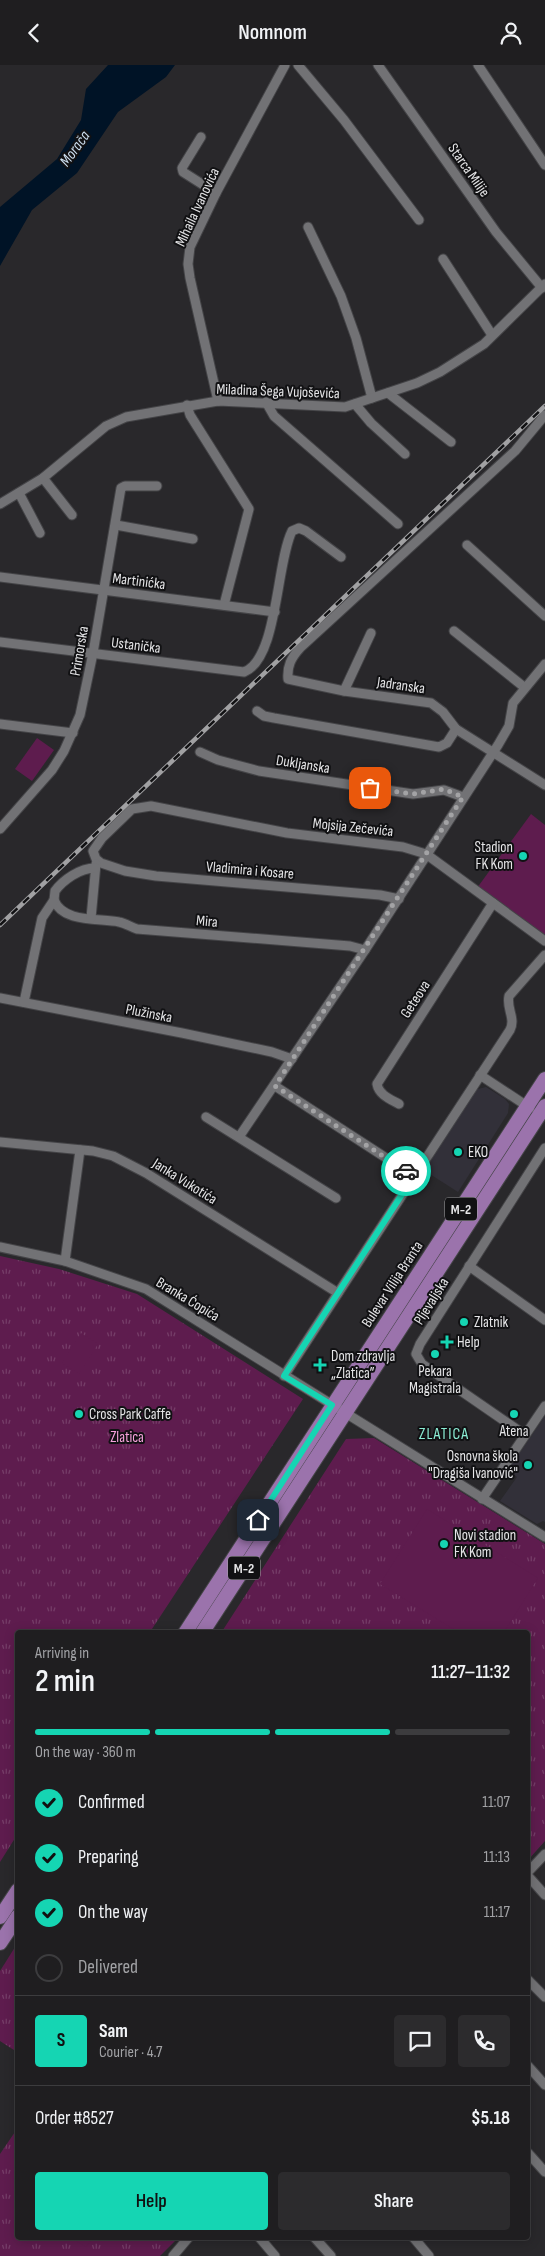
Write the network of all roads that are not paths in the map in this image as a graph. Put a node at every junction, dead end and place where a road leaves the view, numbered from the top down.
1 (285, 65) edge
2 (298, 65) edge
3 (378, 65) edge
4 (478, 65) edge
5 (201, 137) dead end
6 (545, 165) edge
7 (216, 193) junction
8 (419, 220) dead end
9 (308, 227) dead end
10 (443, 259) dead end
11 (543, 286) edge
12 (492, 335) junction
13 (388, 393) junction
14 (372, 398) junction
15 (218, 401) junction
16 (266, 402) junction
17 (355, 404) junction
18 (187, 405) junction
19 (545, 415) edge
20 (451, 442) dead end
21 (405, 454) dead end
22 (43, 478) junction
23 (156, 486) dead end
24 (19, 493) junction
25 (0, 505) edge
26 (72, 515) dead end
27 (398, 524) dead end
28 (116, 525) junction
29 (40, 533) dead end
30 (193, 539) dead end
31 (466, 545) dead end
32 (341, 557) dead end
33 (0, 577) edge
34 (103, 591) junction
35 (224, 605) junction
36 (275, 611) junction
37 (545, 616) edge
38 (454, 631) dead end
39 (371, 633) dead end
40 (0, 642) edge
41 (93, 653) junction
42 (545, 664) edge
43 (524, 687) junction
44 (344, 691) junction
45 (257, 711) dead end
46 (0, 724) edge
47 (456, 729) junction
48 (73, 733) junction
49 (494, 751) junction
50 (200, 753) dead end
51 (545, 785) edge
52 (463, 797) junction
53 (0, 829) edge
54 (426, 855) junction
55 (97, 864) junction
56 (399, 899) junction
57 (54, 901) junction
58 (493, 903) junction
59 (91, 918) junction
60 (545, 941) edge
61 (365, 950) junction
62 (545, 955) edge
63 (0, 998) edge
64 (24, 1002) junction
65 (292, 1059) junction
66 (480, 1075) junction
67 (545, 1079) edge
68 (275, 1086) junction
69 (399, 1104) dead end
70 (527, 1106) junction
71 (543, 1113) edge
72 (206, 1117) dead end
73 (239, 1137) junction
74 (0, 1142) edge
75 (545, 1148) edge
76 (80, 1150) junction
77 (414, 1176) junction
78 (336, 1198) dead end
79 (0, 1247) edge
80 (65, 1261) junction
81 (469, 1266) junction
82 (338, 1293) junction
83 (545, 1321) edge
84 (284, 1376) junction
85 (332, 1405) junction
86 (545, 1406) edge
87 (345, 1413) junction
88 (525, 1435) junction
89 (482, 1499) junction
90 (545, 1537) edge
91 (187, 1630) edge
92 (204, 1630) edge
93 (545, 1854) edge
94 (530, 1870) edge
95 (530, 1878) edge
96 (15, 1894) edge
97 (545, 1895) edge
98 (0, 1917) edge
99 (15, 1920) edge
100 (0, 1943) edge
101 (530, 1982) edge
102 (545, 1997) edge
103 (530, 2068) edge
104 (545, 2085) edge
105 (530, 2155) edge
106 (545, 2172) edge
107 (186, 2240) edge
108 (262, 2240) edge
109 (317, 2240) edge
110 (416, 2240) edge
111 (173, 2256) edge
112 (275, 2256) edge
113 (331, 2256) edge
114 (429, 2256) edge

1 - 7 street, Mihaila Ivanovića
2 - 8 street
3 - 11 street, Starca Milije
4 - 6 street
5 - 7 street
7 - 15 street, Mihaila Ivanovića
9 - 14 street
10 - 12 street
11 - 12 street, Miladina Šega Vujoševića
12 - 13 street, Miladina Šega Vujoševića
13 - 14 street, Miladina Šega Vujoševića
13 - 20 street
14 - 17 street, Miladina Šega Vujoševića
15 - 16 street, Miladina Šega Vujoševića
15 - 18 street, Miladina Šega Vujoševića
16 - 17 street, Miladina Šega Vujoševića
16 - 27 street
17 - 21 street
18 - 22 street, Miladina Šega Vujoševića
18 - 35 street
19 - 44 street, Jadranska
22 - 24 street, Miladina Šega Vujoševića
22 - 26 street
23 - 28 street, Primorska
24 - 25 street, Miladina Šega Vujoševića
24 - 29 street
28 - 30 street
28 - 34 street, Primorska
31 - 37 street
32 - 36 street
33 - 34 street, Martinićka
34 - 35 street, Martinićka
34 - 41 street, Primorska
35 - 36 street, Martinićka
36 - 41 street, Ustanička
38 - 43 street
39 - 44 street
40 - 41 street, Ustanička
41 - 48 street, Primorska
42 - 43 street
43 - 49 street
44 - 47 street, Jadranska
45 - 47 street
46 - 48 street
47 - 49 street, Jadranska
48 - 53 street, Primorska
49 - 51 street, Jadranska
49 - 52 street
50 - 52 street, Dukljanska
52 - 54 street
54 - 55 street, Mojsija Zečevića
54 - 56 street
54 - 58 street, Mojsija Zečevića
55 - 56 street, Vladimira i Kosare
55 - 57 street
55 - 59 street
56 - 61 street
57 - 59 street, Mira
57 - 64 street
58 - 60 street, Mojsija Zečevića
58 - 69 street, Geteova
59 - 61 street, Mira
61 - 65 street
62 - 66 street
63 - 64 street, Plužinska
64 - 65 street, Plužinska
65 - 68 street
66 - 70 street
66 - 77 street
67 - 70 main road, Bulevar Vilija Branta / M-2
68 - 73 street
68 - 77 street
70 - 71 street
70 - 85 main road, Bulevar Vilija Branta / M-2
71 - 87 main road, Bulevar Vilija Branta / M-2
72 - 73 street
73 - 78 street
74 - 76 street, Janka Vukotića
75 - 81 street, Pljevaljska
76 - 80 street
76 - 82 street, Janka Vukotića
77 - 82 street
79 - 80 street, Branka Ćopića
80 - 84 street, Branka Ćopića
81 - 83 street
81 - 88 street, Pljevaljska
82 - 84 street
84 - 85 street, Branka Ćopića
85 - 87 street, Branka Ćopića
85 - 91 main road, Bulevar Vilija Branta / M-2
86 - 88 street
87 - 89 street, Branka Ćopića
87 - 92 main road, Bulevar Vilija Branta / M-2
88 - 89 street
89 - 90 street, Branka Ćopića
93 - 94 street
95 - 97 street
96 - 98 main road
99 - 100 main road
101 - 102 street
103 - 104 street
105 - 106 street
107 - 111 street
108 - 112 street
109 - 113 street
110 - 114 street

